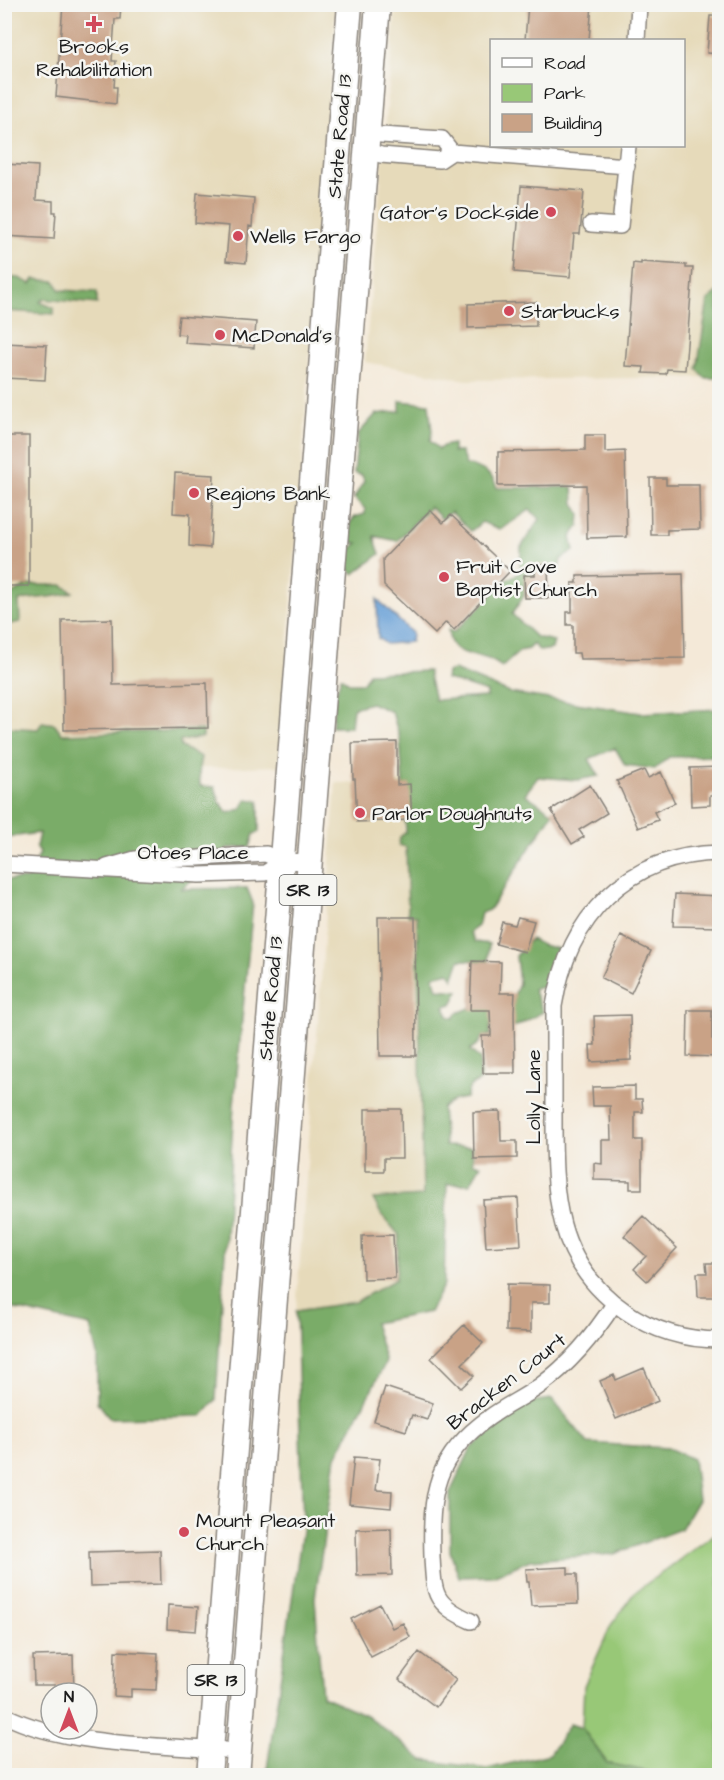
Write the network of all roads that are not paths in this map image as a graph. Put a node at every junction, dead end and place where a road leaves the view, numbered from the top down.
1 (350, 4) edge
2 (378, 4) edge
3 (639, 4) edge
4 (637, 39) edge
5 (339, 130) junction
6 (366, 142) junction
7 (628, 147) edge
8 (627, 166) junction
9 (591, 224) dead end
10 (720, 853) edge
11 (310, 861) junction
12 (282, 862) junction
13 (4, 864) edge
14 (261, 1113) junction
15 (281, 1226) junction
16 (251, 1235) junction
17 (614, 1304) junction
18 (273, 1330) junction
19 (720, 1340) edge
20 (471, 1621) dead end
21 (4, 1715) edge
22 (211, 1749) junction
23 (239, 1751) junction
24 (209, 1776) edge
25 (237, 1776) edge

1 - 5 main road, State Road 13 / SR 13
2 - 6 main road, State Road 13 / SR 13
3 - 4 street
5 - 6 main road
5 - 12 main road, State Road 13 / SR 13
6 - 8 street
6 - 11 main road, State Road 13 / SR 13
7 - 8 street
8 - 9 street
10 - 17 street, Lolly Lane
11 - 12 street, Otoes Place
11 - 15 main road, State Road 13 / SR 13
12 - 13 street, Otoes Place
12 - 14 main road, State Road 13 / SR 13
14 - 15 main road
14 - 16 main road, State Road 13 / SR 13
15 - 18 main road, State Road 13 / SR 13
16 - 18 main road
16 - 22 main road, State Road 13 / SR 13
17 - 19 street, Lolly Lane
17 - 20 street, Bracken Court
18 - 23 main road, State Road 13 / SR 13
21 - 22 street
22 - 23 street
22 - 24 main road, State Road 13 / SR 13
23 - 25 main road, State Road 13 / SR 13

